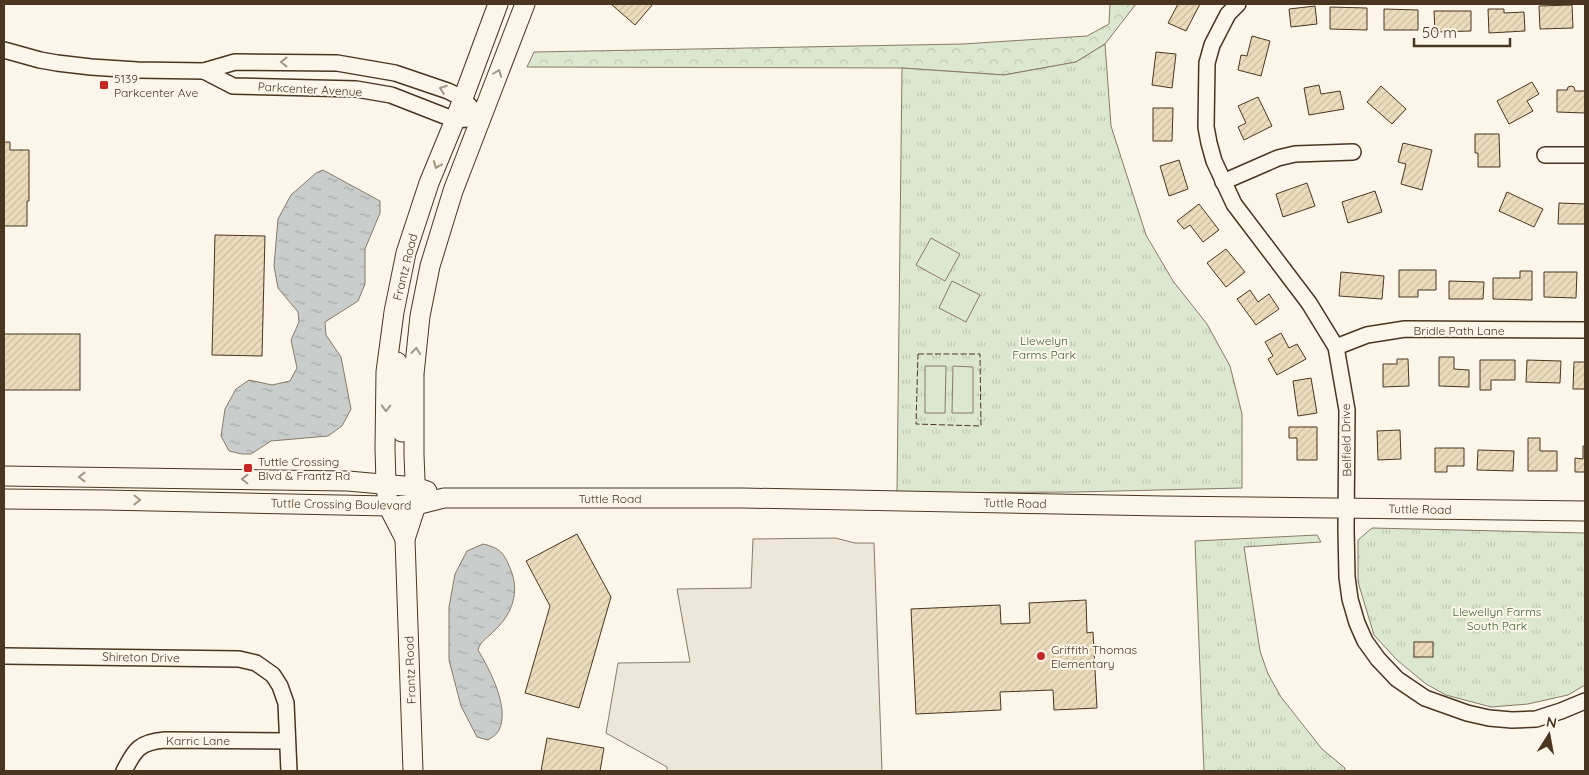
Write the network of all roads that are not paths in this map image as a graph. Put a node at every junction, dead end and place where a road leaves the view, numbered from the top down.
1 (498, 4) edge
2 (525, 4) edge
3 (1238, 4) edge
4 (4, 50) edge
5 (204, 71) junction
6 (462, 98) junction
7 (481, 118) junction
8 (455, 120) junction
9 (1353, 152) dead end
10 (1545, 155) dead end
11 (1585, 155) edge
12 (1223, 182) junction
13 (393, 323) junction
14 (1585, 330) edge
15 (1336, 347) junction
16 (4, 476) edge
17 (386, 484) junction
18 (413, 493) junction
19 (444, 498) joint
20 (4, 499) edge
21 (388, 506) junction
22 (1346, 508) junction
23 (1585, 511) edge
24 (405, 539) junction
25 (4, 656) edge
26 (1585, 701) edge
27 (287, 741) junction
28 (124, 771) edge
29 (288, 771) edge
30 (413, 771) edge

1 - 6 main road, Frantz Road
7 -> 2 main road, Frantz Road
3 - 12 street, Belfield Drive
4 - 5 street, Parkcenter Avenue
6 -> 5 street, Parkcenter Avenue
5 - 8 street, Parkcenter Avenue
6 - 7 street, Parkcenter Avenue
6 - 8 main road, Frantz Road
7 - 8 street, Parkcenter Avenue
18 -> 7 main road, Frantz Road
8 -> 13 main road, Frantz Road
9 - 12 street
10 - 11 street
12 - 15 street, Belfield Drive
13 -> 17 main road, Frantz Road
13 - 18 main road
14 - 15 street, Bridle Path Lane
15 - 22 street, Belfield Drive
17 -> 16 main road, Tuttle Crossing Boulevard
17 - 18 main road, Tuttle Crossing Boulevard
17 - 21 main road, Frantz Road
18 - 19 main road, Tuttle Crossing Boulevard
18 - 21 main road, Tuttle Crossing Boulevard
18 - 24 main road, Frantz Road
19 - 22 main road, Tuttle Road
20 -> 21 main road, Tuttle Crossing Boulevard
21 - 24 main road, Frantz Road
22 - 23 main road, Tuttle Road
22 - 26 street, Belfield Drive
24 - 30 main road, Frantz Road
25 - 27 street, Shireton Drive
27 - 28 street, Karric Lane
27 - 29 street

